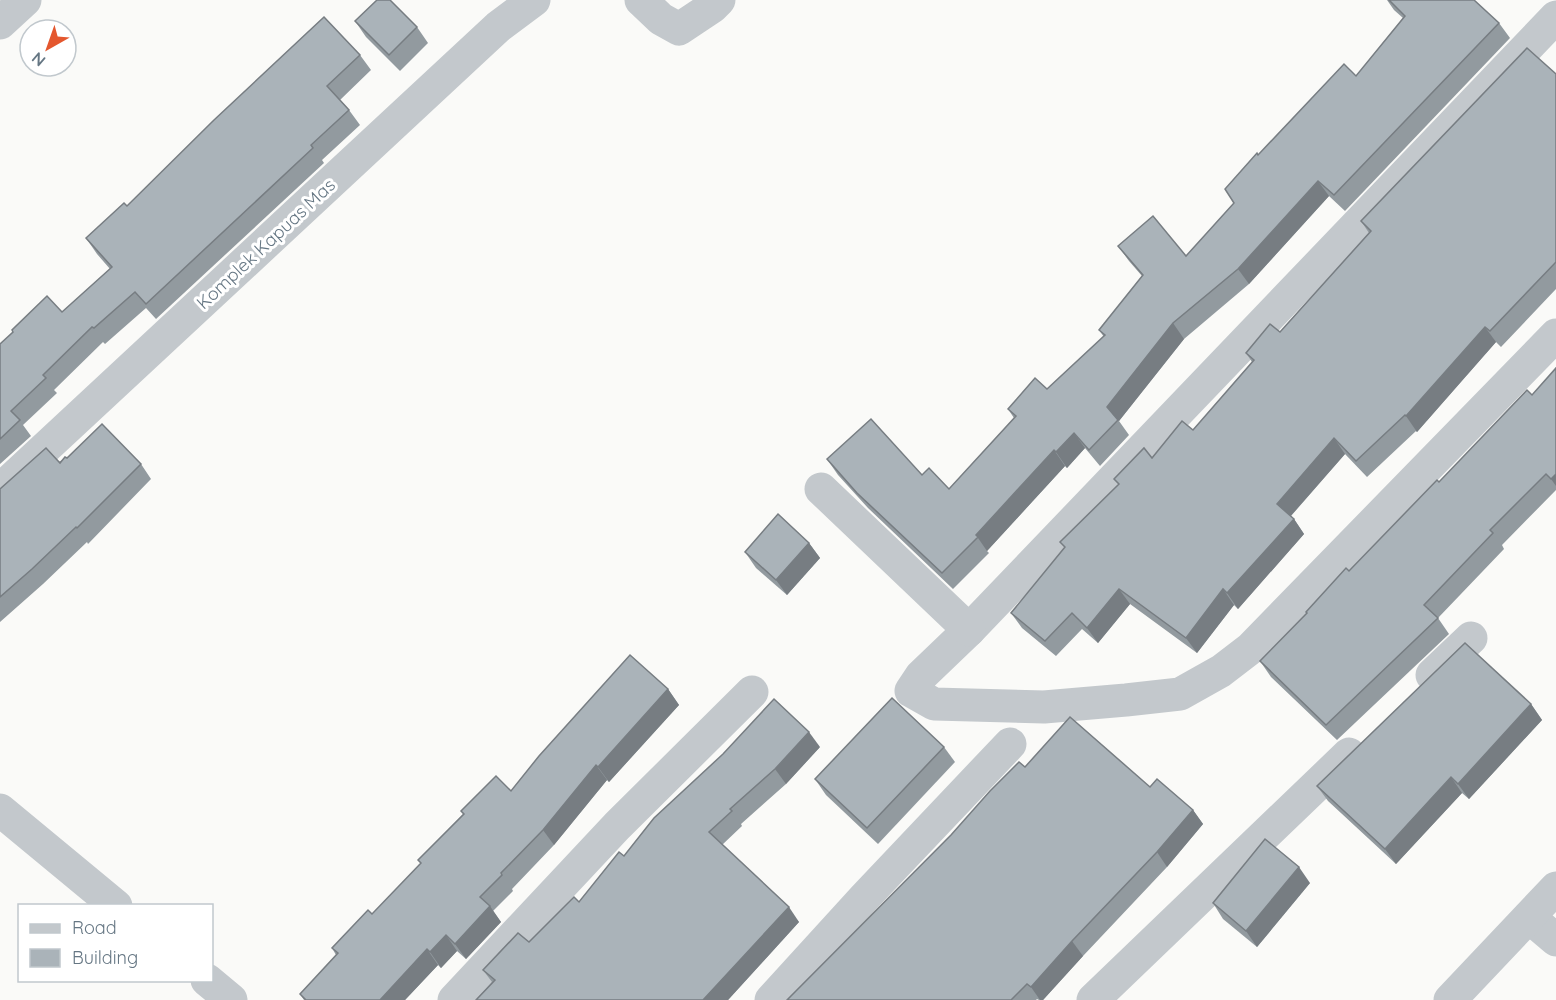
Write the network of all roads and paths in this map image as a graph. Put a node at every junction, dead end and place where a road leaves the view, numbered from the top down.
1 (25, 0) edge
2 (534, 0) edge
3 (641, 0) edge
4 (719, 0) edge
5 (1556, 17) edge
6 (0, 23) edge
7 (1556, 335) edge
8 (821, 489) dead end
9 (0, 490) edge
10 (969, 630) junction
11 (1471, 639) dead end
12 (752, 692) dead end
13 (1411, 696) edge
14 (1368, 737) edge
15 (1010, 744) dead end
16 (0, 810) edge
17 (1556, 888) edge
18 (114, 904) edge
19 (1529, 917) junction
20 (1556, 940) edge
21 (208, 982) edge
22 (231, 1000) edge
23 (454, 1000) edge
24 (771, 1000) edge
25 (1093, 1000) edge
26 (1450, 1000) edge

1 - 6 street
2 - 9 street, Komplek Kapuas Mas
3 - 4 street
5 - 10 street
7 - 10 street
8 - 10 street
11 - 13 street
12 - 23 street
14 - 25 street
15 - 24 street
16 - 18 street
17 - 19 street
19 - 20 street
19 - 26 street
21 - 22 street

